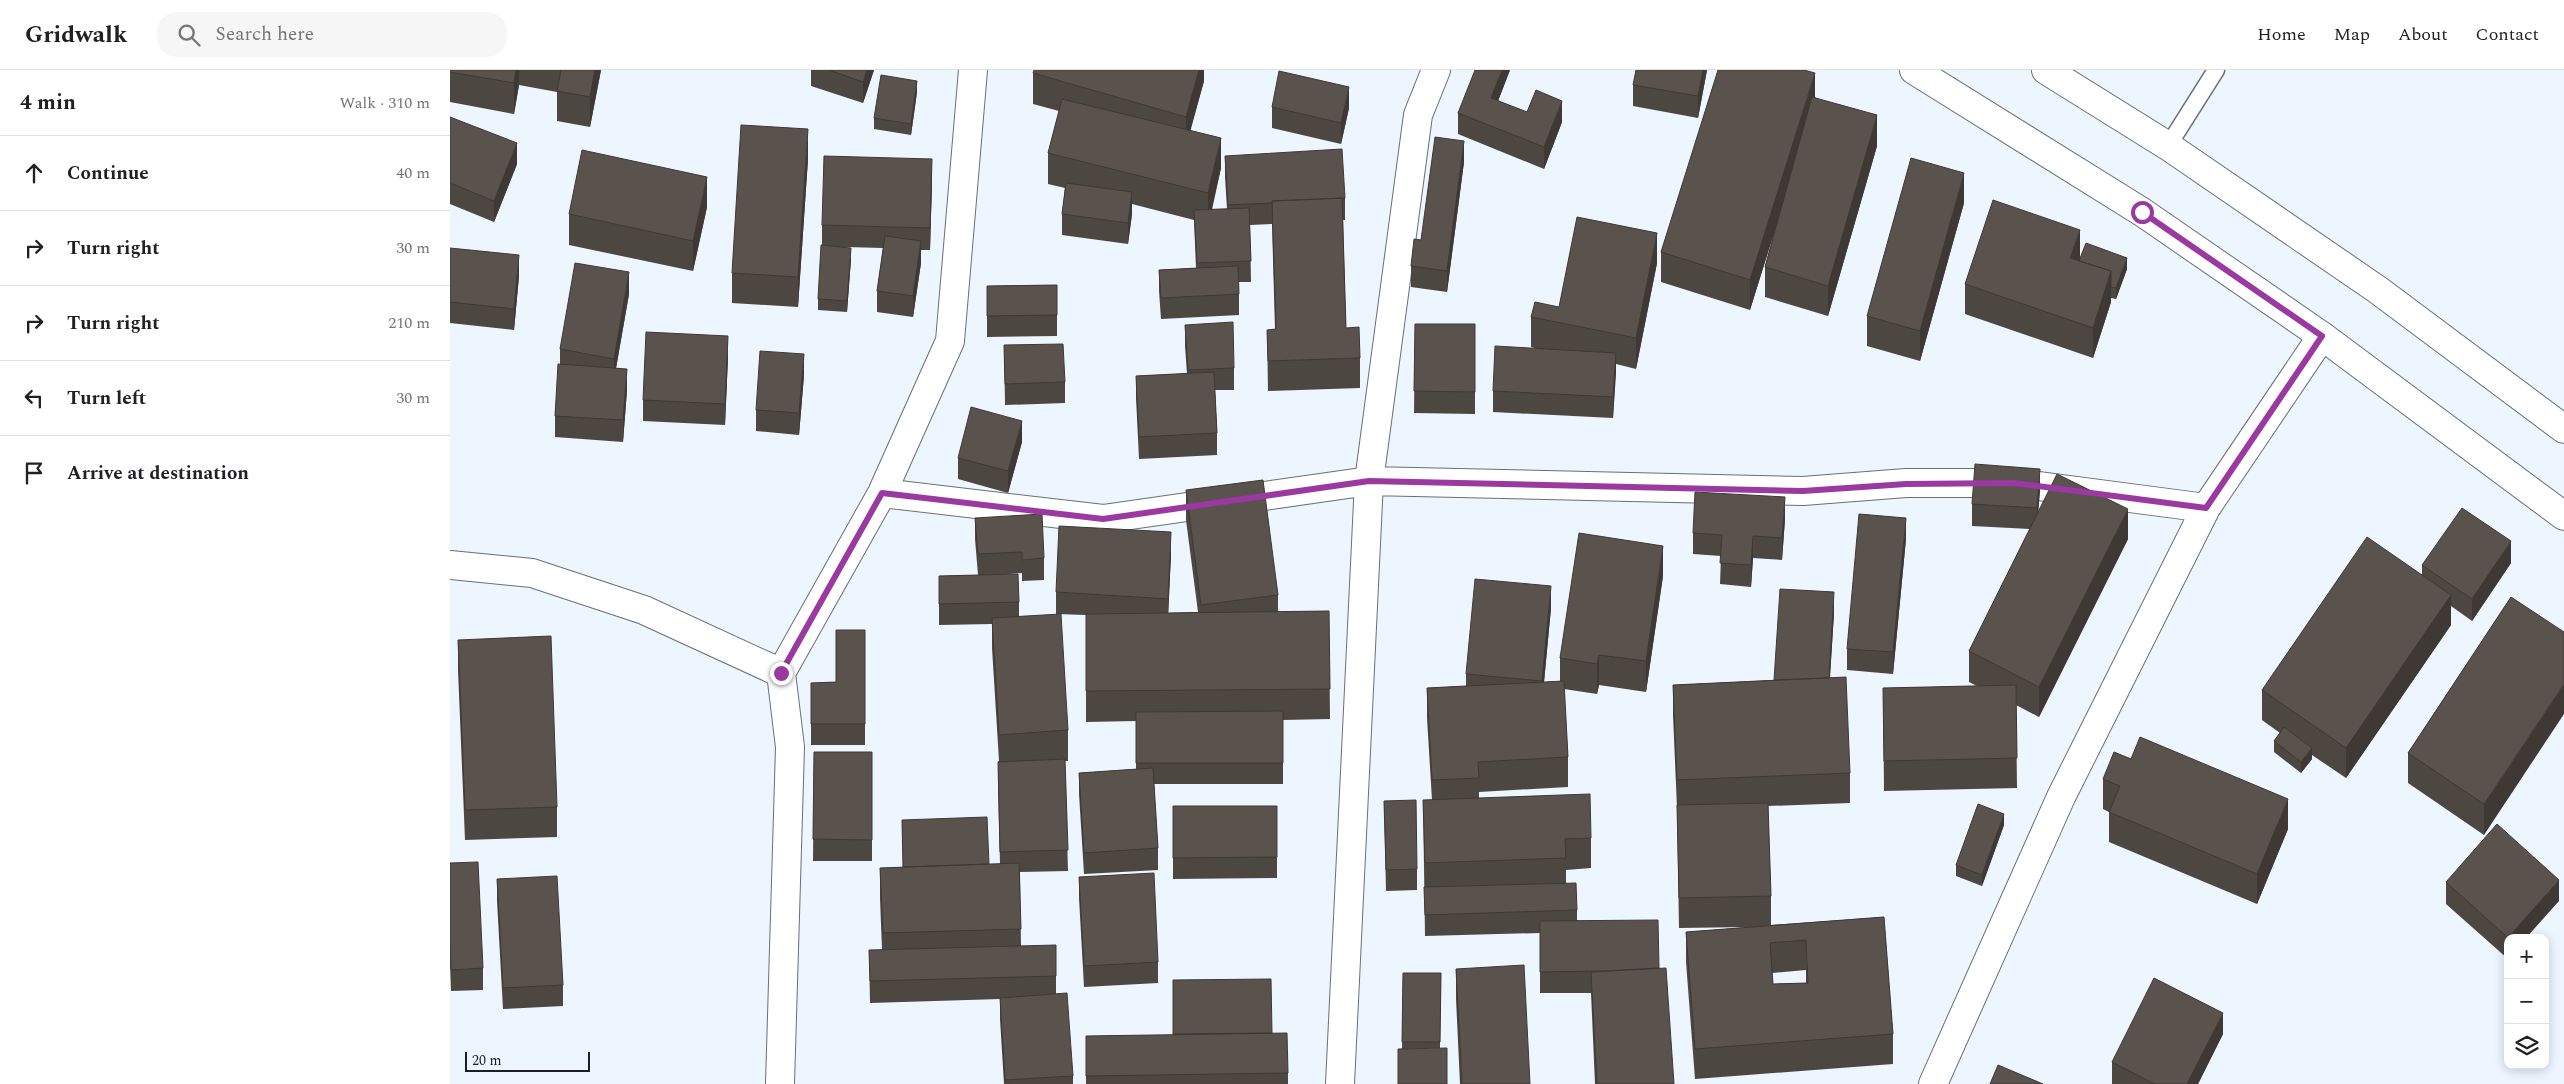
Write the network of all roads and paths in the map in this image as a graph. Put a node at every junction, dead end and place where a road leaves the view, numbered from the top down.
1 (972, 70) edge
2 (1436, 70) edge
3 (1914, 70) edge
4 (2046, 70) edge
5 (2216, 70) edge
6 (2168, 146) junction
7 (2322, 336) junction
8 (2564, 429) edge
9 (1369, 481) junction
10 (882, 493) junction
11 (2206, 508) junction
12 (2564, 516) edge
13 (450, 565) edge
14 (781, 673) junction
15 (780, 1084) edge
16 (1340, 1084) edge
17 (1933, 1084) edge

1 - 10 street
2 - 9 street
3 - 7 street
4 - 6 street
5 - 6 lane
6 - 8 street
7 - 11 street
7 - 12 street
9 - 10 street
9 - 11 street
9 - 16 street
10 - 14 street
11 - 17 street
13 - 14 street
14 - 15 street

